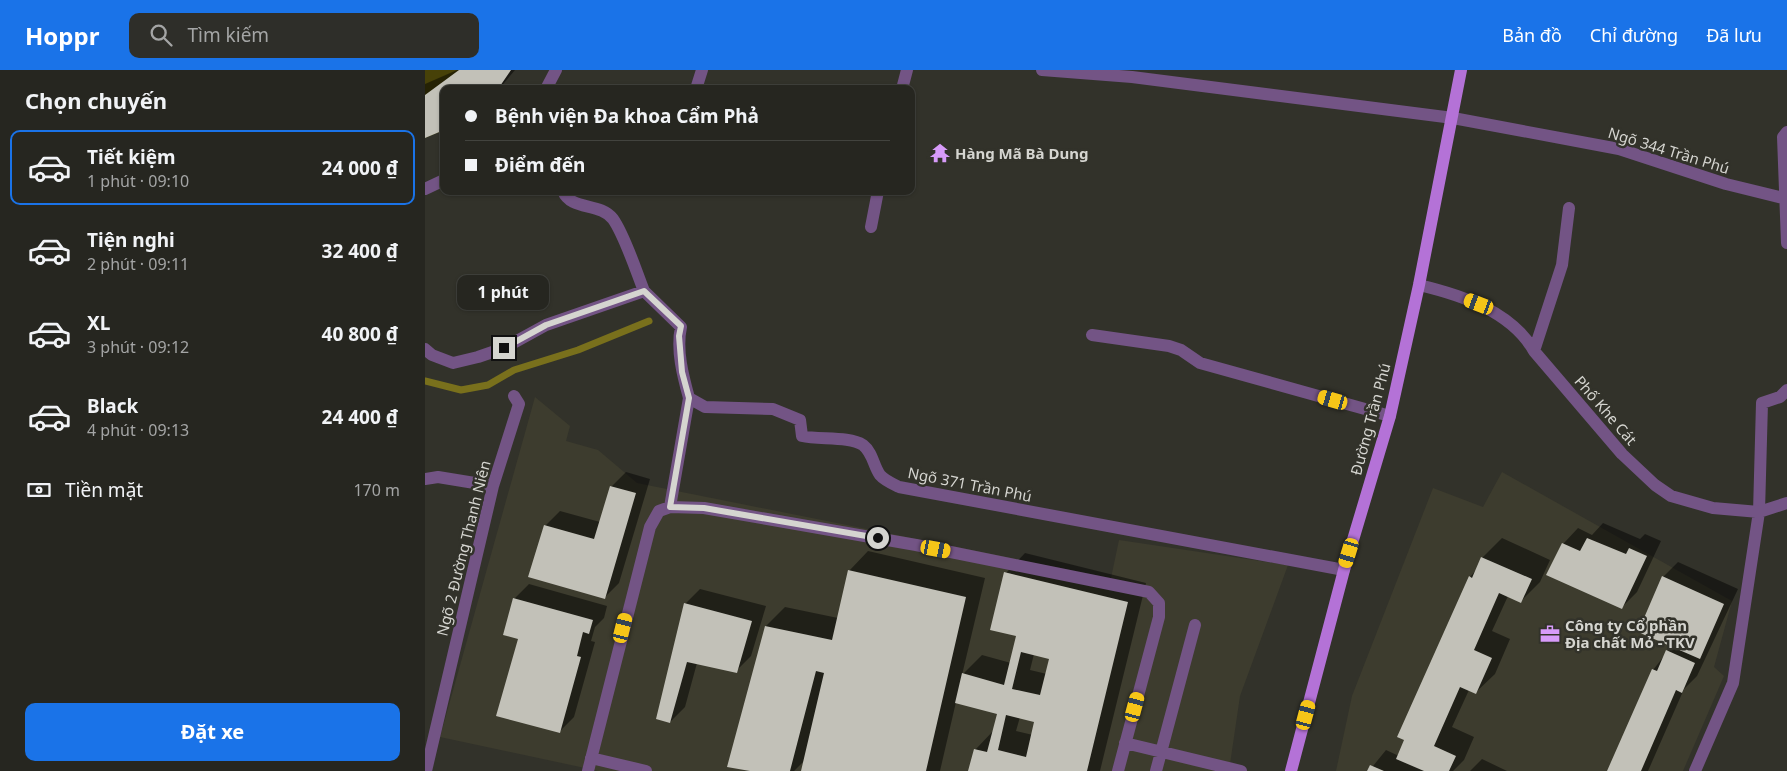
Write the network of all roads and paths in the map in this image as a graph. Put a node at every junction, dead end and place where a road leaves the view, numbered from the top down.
1 (556, 70) edge
2 (703, 70) edge
3 (907, 70) edge
4 (1042, 70) edge
5 (1461, 70) edge
6 (549, 85) edge
7 (698, 85) edge
8 (903, 85) edge
9 (1453, 118) junction
10 (1787, 132) edge
11 (440, 182) edge
12 (425, 189) edge
13 (565, 195) edge
14 (877, 195) edge
15 (1786, 199) edge
16 (1569, 208) dead end
17 (871, 227) dead end
18 (1787, 243) edge
19 (1419, 285) junction
20 (644, 291) junction
21 (1092, 336) dead end
22 (425, 349) edge
23 (1534, 351) junction
24 (1787, 390) edge
25 (514, 396) dead end
26 (689, 398) junction
27 (1390, 416) junction
28 (425, 479) edge
29 (493, 486) junction
30 (1787, 503) edge
31 (670, 507) junction
32 (1759, 512) junction
33 (1344, 570) junction
34 (1195, 625) dead end
35 (1125, 743) junction
36 (1161, 752) junction
37 (591, 758) junction
38 (429, 769) edge
39 (588, 771) edge
40 (646, 771) edge
41 (1118, 771) edge
42 (1156, 771) edge
43 (1241, 771) edge
44 (1291, 771) edge
45 (1695, 771) edge

1 - 6 street
2 - 7 street
3 - 8 street
4 - 9 street, Ngõ 344 Trần Phú
5 - 9 main road, Đường Trần Phú
9 - 15 street, Ngõ 344 Trần Phú
9 - 19 main road, Đường Trần Phú
10 - 15 street
11 - 12 street
13 - 20 street
14 - 17 street
15 - 18 street
16 - 23 street
19 - 23 street, Phố Khe Cát
19 - 27 main road, Đường Trần Phú
20 - 22 street
20 - 26 street
21 - 27 street
23 - 32 street, Phố Khe Cát
24 - 32 street
25 - 29 street, Ngõ 2 Đường Thanh Niên
26 - 31 street
26 - 33 street, Ngõ 371 Trần Phú
27 - 33 main road, Đường Trần Phú
28 - 29 street
29 - 38 street, Ngõ 2 Đường Thanh Niên
30 - 32 street, Phố Khe Cát
31 - 35 street
31 - 37 street
32 - 45 street
33 - 44 main road, Đường Trần Phú
34 - 36 street
35 - 36 street
35 - 41 street
36 - 42 street
36 - 43 street
37 - 39 street
37 - 40 street

